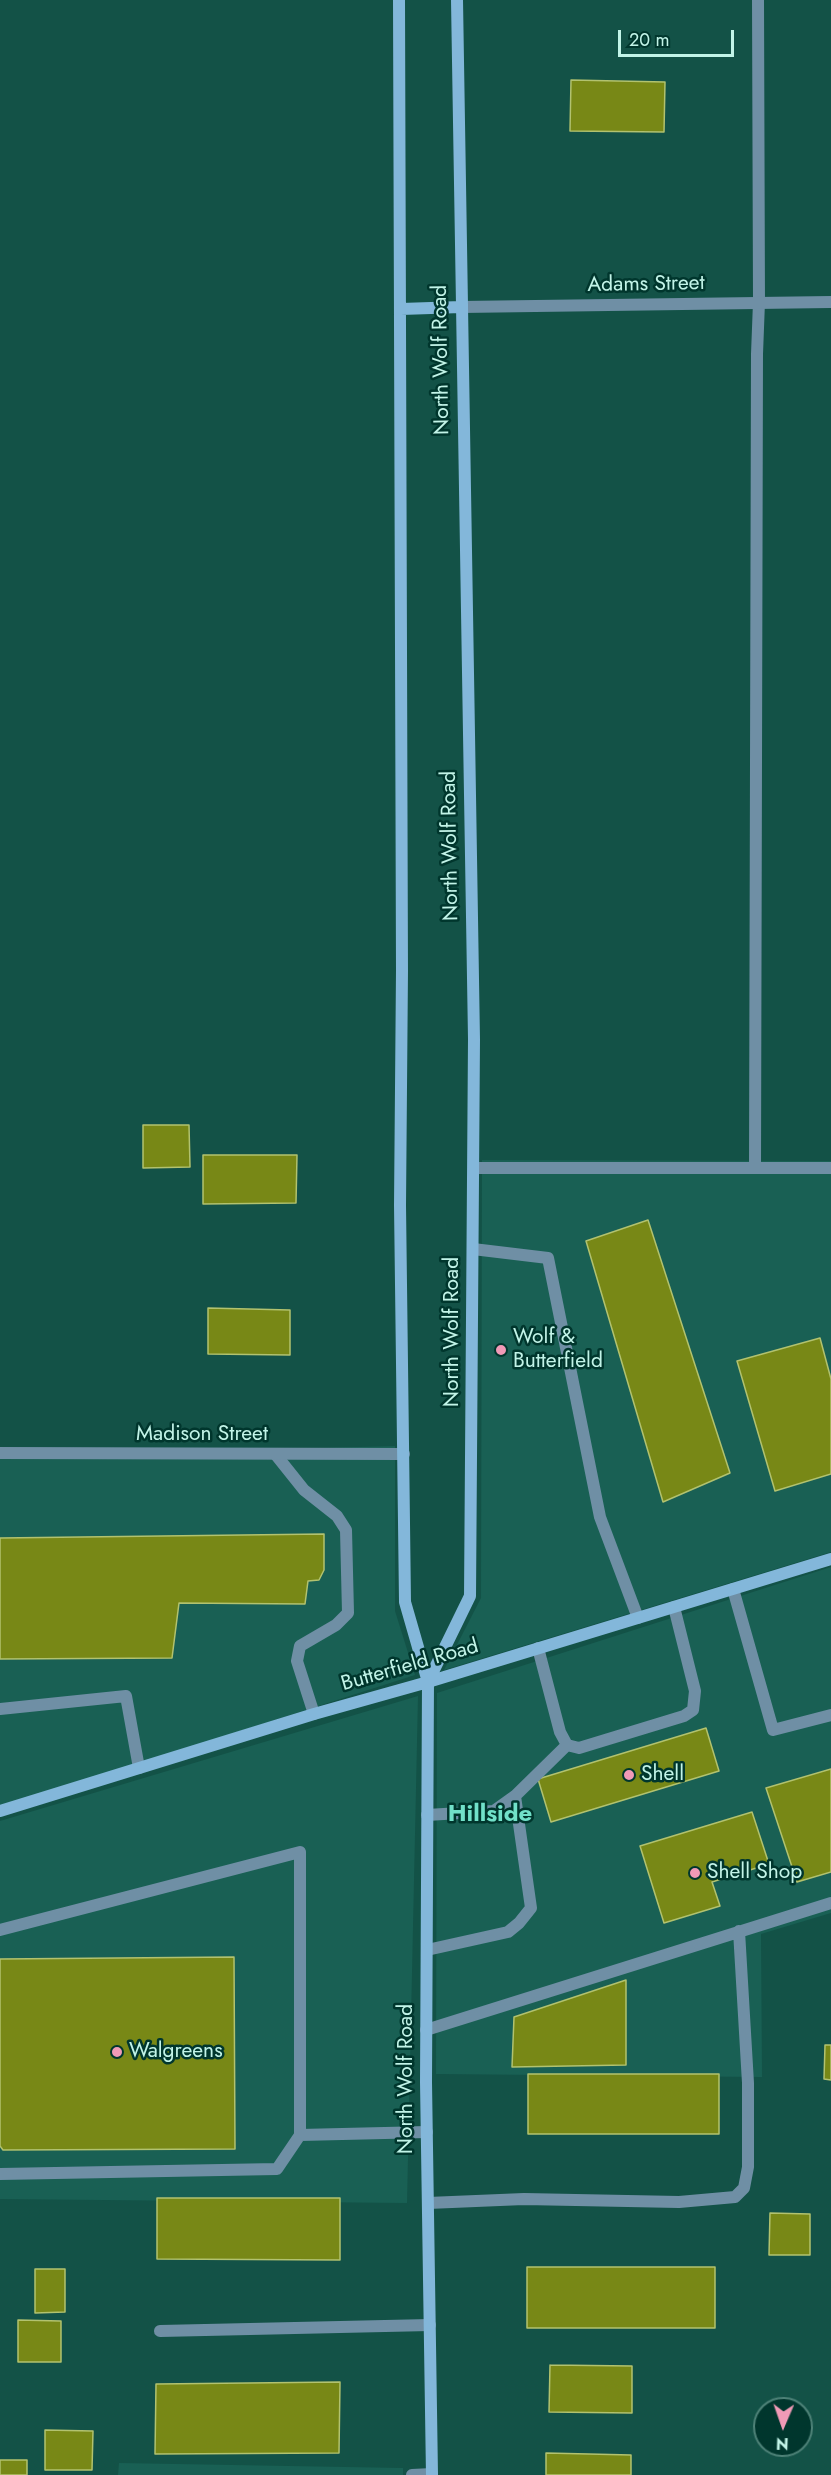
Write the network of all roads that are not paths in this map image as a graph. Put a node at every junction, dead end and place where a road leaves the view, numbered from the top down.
1 (399, 0) edge
2 (457, 0) edge
3 (758, 0) edge
4 (759, 302) junction
5 (831, 302) edge
6 (461, 307) junction
7 (401, 309) junction
8 (474, 1168) junction
9 (755, 1168) junction
10 (831, 1168) edge
11 (473, 1249) junction
12 (0, 1453) edge
13 (404, 1454) junction
14 (276, 1455) junction
15 (831, 1559) edge
16 (733, 1589) junction
17 (674, 1607) junction
18 (638, 1618) junction
19 (538, 1648) junction
20 (428, 1682) junction
21 (0, 1709) edge
22 (314, 1714) junction
23 (831, 1714) edge
24 (567, 1745) junction
25 (139, 1768) junction
26 (515, 1796) junction
27 (0, 1811) edge
28 (428, 1815) junction
29 (831, 1903) edge
30 (0, 1930) edge
31 (739, 1931) junction
32 (427, 1950) junction
33 (426, 2030) junction
34 (427, 2132) junction
35 (300, 2134) junction
36 (0, 2174) edge
37 (428, 2203) junction
38 (430, 2325) junction
39 (160, 2331) dead end
40 (432, 2474) edge
41 (412, 2475) edge

1 - 7 main road, North Wolf Road
2 - 6 main road, North Wolf Road
3 - 4 street
4 - 5 street, Adams Street
4 - 6 street, Adams Street
4 - 9 street
6 - 7 main road
6 - 8 main road, North Wolf Road
7 - 13 main road, North Wolf Road
8 - 9 street
8 - 11 main road, North Wolf Road
9 - 10 street
11 - 18 street
11 - 20 main road, North Wolf Road
12 - 14 street, Madison Street
13 - 14 street, Madison Street
13 - 20 main road, North Wolf Road
14 - 22 street
15 - 16 main road, Butterfield Road
16 - 17 main road, Butterfield Road
16 - 23 street
17 - 18 main road, Butterfield Road
17 - 24 street
18 - 19 main road, Butterfield Road
19 - 20 main road, Butterfield Road
19 - 24 street
20 - 22 main road, Butterfield Road
20 - 28 main road, North Wolf Road
21 - 25 street
22 - 25 main road, Butterfield Road
24 - 26 street
25 - 27 main road, Butterfield Road
26 - 28 street
26 - 32 street
28 - 32 main road, North Wolf Road
29 - 31 street
30 - 35 street
31 - 33 street
31 - 37 street
32 - 33 main road, North Wolf Road
33 - 34 main road, North Wolf Road
34 - 35 street
34 - 37 main road, North Wolf Road
35 - 36 street
37 - 38 main road, North Wolf Road
38 - 39 street
38 - 40 main road, North Wolf Road
40 - 41 street

